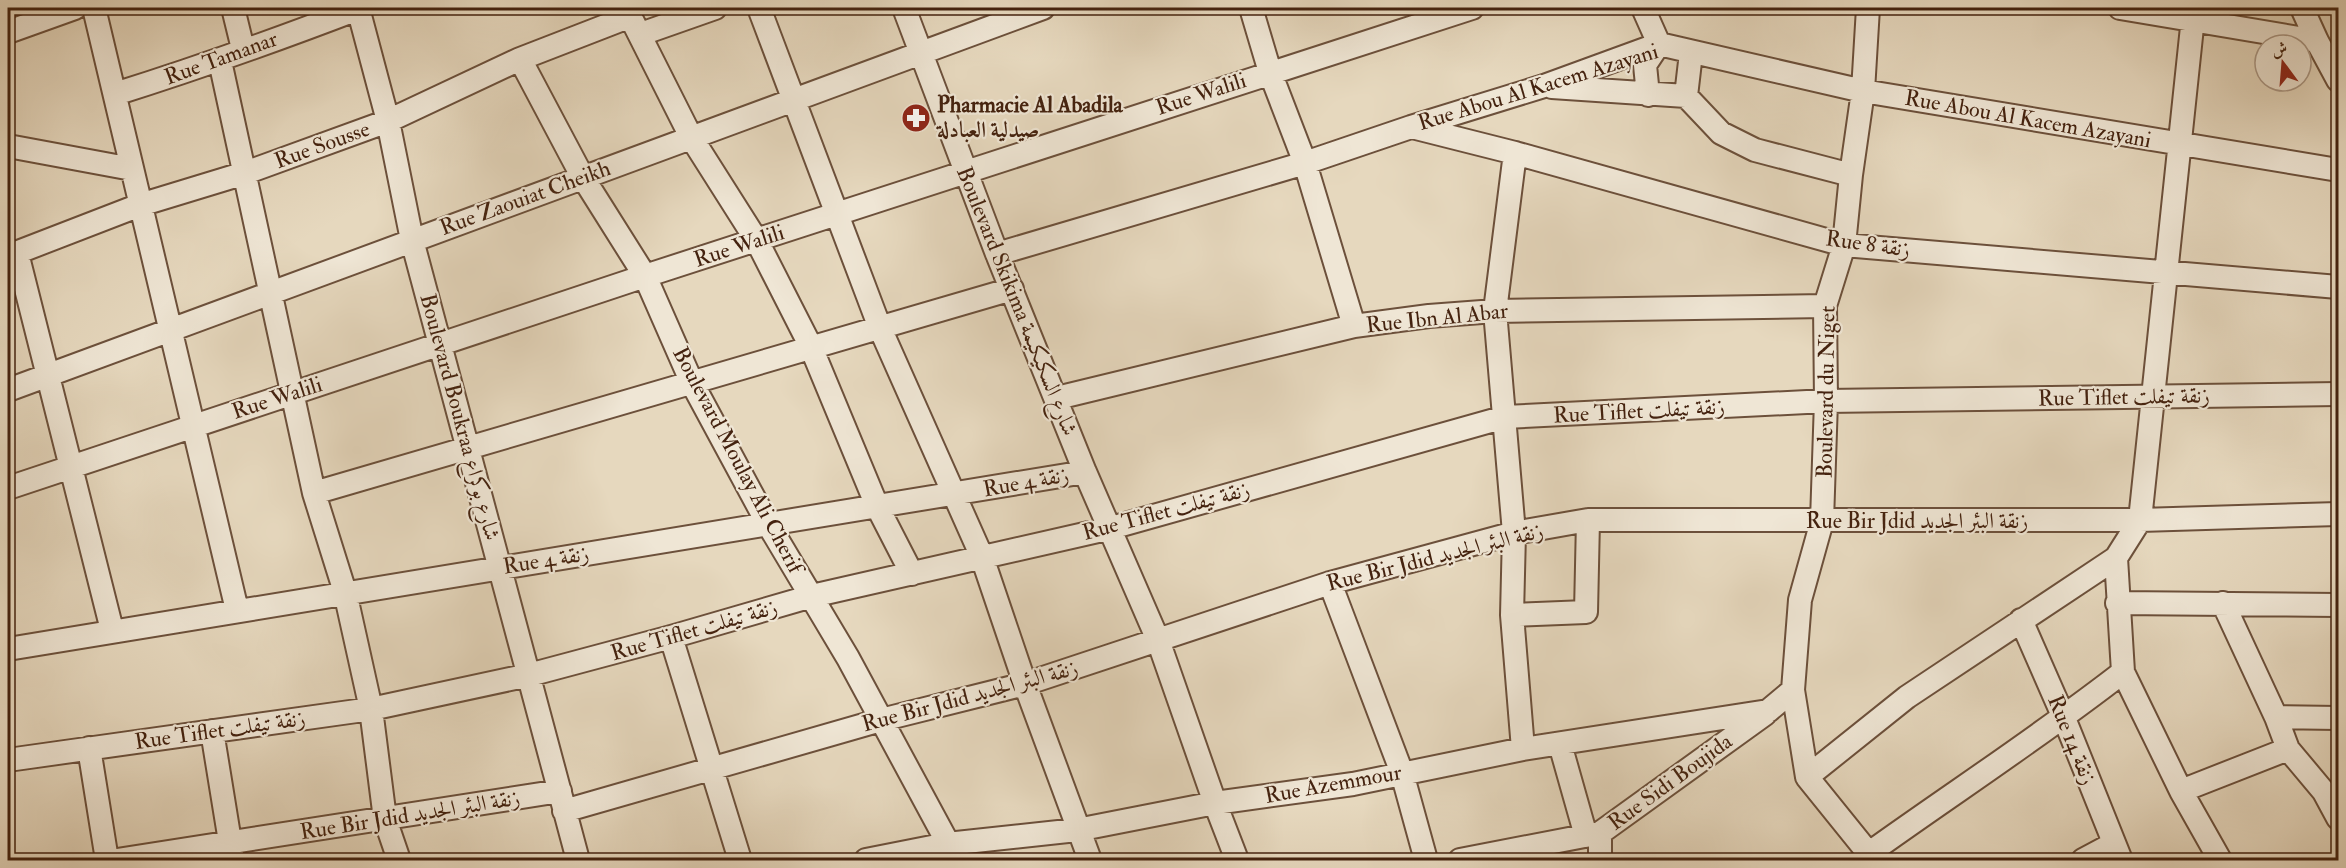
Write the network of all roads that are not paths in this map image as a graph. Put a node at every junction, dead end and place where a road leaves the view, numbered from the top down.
1 (75, 8) edge
2 (94, 8) edge
3 (233, 8) edge
4 (359, 8) edge
5 (715, 8) edge
6 (759, 8) edge
7 (904, 8) edge
8 (1043, 8) edge
9 (1251, 8) edge
10 (1472, 8) edge
11 (1643, 8) edge
12 (1869, 8) edge
13 (2120, 8) edge
14 (2302, 8) edge
15 (2193, 14) edge
16 (633, 19) edge
17 (8, 32) edge
18 (2317, 41) junction
19 (1659, 44) junction
20 (243, 50) junction
21 (921, 52) junction
22 (1692, 53) junction
23 (520, 59) junction
24 (220, 61) junction
25 (1270, 72) junction
26 (2338, 80) edge
27 (1544, 86) junction
28 (1863, 91) junction
29 (115, 94) junction
30 (1648, 95) junction
31 (1686, 96) junction
32 (794, 99) junction
33 (388, 121) junction
34 (1411, 126) junction
35 (691, 137) junction
36 (2180, 145) junction
37 (8, 146) edge
38 (1515, 153) junction
39 (1305, 163) junction
40 (132, 169) junction
41 (2338, 170) edge
42 (964, 172) junction
43 (245, 173) junction
44 (1851, 175) junction
45 (582, 176) junction
46 (141, 205) junction
47 (836, 214) junction
48 (412, 240) junction
49 (757, 241) junction
50 (1844, 245) junction
51 (997, 254) junction
52 (12, 255) edge
53 (2166, 271) junction
54 (645, 276) junction
55 (2338, 287) edge
56 (1012, 289) junction
57 (270, 292) junction
58 (1825, 306) junction
59 (1495, 310) junction
60 (1354, 326) junction
61 (170, 328) junction
62 (880, 328) junction
63 (440, 344) junction
64 (811, 347) junction
65 (48, 374) junction
66 (692, 383) junction
67 (8, 390) edge
68 (293, 393) junction
69 (2338, 394) edge
70 (2153, 397) junction
71 (1057, 398) junction
72 (1826, 401) junction
73 (1504, 417) junction
74 (194, 425) junction
75 (468, 448) junction
76 (72, 466) junction
77 (1085, 472) junction
78 (8, 488) edge
79 (314, 493) junction
80 (955, 495) junction
81 (877, 507) junction
82 (2338, 514) edge
83 (1588, 520) junction
84 (2140, 520) junction
85 (1822, 521) junction
86 (768, 524) junction
87 (1111, 528) junction
88 (1514, 533) junction
89 (982, 557) junction
90 (2116, 558) junction
91 (501, 567) junction
92 (912, 574) junction
93 (1330, 583) junction
94 (345, 592) junction
95 (812, 596) junction
96 (2117, 603) junction
97 (2223, 603) junction
98 (2338, 605) edge
99 (237, 610) junction
100 (1512, 615) junction
101 (2020, 620) junction
102 (112, 630) junction
103 (671, 637) junction
104 (1158, 640) junction
105 (8, 649) edge
106 (2123, 672) junction
107 (529, 675) junction
108 (1025, 684) junction
109 (1793, 690) junction
110 (371, 709) junction
111 (1768, 711) junction
112 (2276, 717) junction
113 (2064, 718) junction
114 (2338, 718) edge
115 (881, 720) junction
116 (212, 731) junction
117 (1560, 744) junction
118 (89, 748) junction
119 (1523, 749) junction
120 (2288, 749) junction
121 (8, 760) edge
122 (712, 768) junction
123 (1402, 772) junction
124 (1807, 777) junction
125 (2332, 786) edge
126 (2181, 791) junction
127 (562, 801) junction
128 (1215, 803) junction
129 (2338, 818) edge
130 (385, 819) junction
131 (1077, 830) junction
132 (1593, 834) junction
133 (232, 852) edge
134 (952, 852) edge
135 (2117, 852) edge
136 (1871, 857) edge
137 (107, 861) edge
138 (117, 861) edge
139 (399, 861) edge
140 (578, 861) edge
141 (740, 861) edge
142 (866, 861) edge
143 (1090, 861) edge
144 (1238, 861) edge
145 (1426, 861) edge
146 (1460, 861) edge
147 (1600, 861) edge
148 (2082, 861) edge
149 (2220, 861) edge

1 - 17 street
2 - 29 street
3 - 20 street
4 - 20 street, Rue Tamanar
4 - 33 street, Boulevard Boukraa شارع بوكراع
5 - 16 street, Rue Sousse
6 - 32 street
7 - 21 street, Boulevard Skikima شارع السكيكيمة
8 - 21 street, Rue Zaouiat Cheikh
9 - 25 street
10 - 25 street, Rue Walili
11 - 19 street
12 - 28 street, Boulevard du Niget
13 - 15 street
14 - 18 street
15 - 18 street
15 - 36 street
16 - 23 street, Rue Sousse
16 - 35 street
18 - 26 street
19 - 22 street, Rue Abou Al Kacem Azayani
19 - 27 street, Rue Abou Al Kacem Azayani
19 - 30 street
20 - 24 street, Rue Tamanar
21 - 32 street, Rue Zaouiat Cheikh
21 - 42 street, Boulevard Skikima شارع السكيكيمة
22 - 28 street, Rue Abou Al Kacem Azayani
22 - 31 street
23 - 33 street, Rue Sousse
23 - 45 street, Boulevard Moulay Ali Cherif
24 - 29 street, Rue Tamanar
24 - 43 street
25 - 39 street
25 - 42 street, Rue Walili
27 - 30 street
27 - 34 street, Rue Abou Al Kacem Azayani
28 - 36 street, Rue Abou Al Kacem Azayani
28 - 44 street, Boulevard du Niget
29 - 40 street
30 - 31 street
31 - 44 street
32 - 35 street, Rue Zaouiat Cheikh
32 - 47 street
33 - 43 street, Rue Sousse
33 - 48 street, Boulevard Boukraa شارع بوكراع
34 - 38 street, Rue 8 زنقة
34 - 39 street, Rue Abou Al Kacem Azayani
35 - 45 street, Rue Zaouiat Cheikh
35 - 49 street
36 - 41 street, Rue Abou Al Kacem Azayani
36 - 53 street
37 - 40 street
38 - 50 street, Rue 8 زنقة
38 - 59 street
39 - 51 street, Rue Abou Al Kacem Azayani
39 - 60 street
40 - 46 street
42 - 47 street, Rue Walili
42 - 51 street, Boulevard Skikima شارع السكيكيمة
43 - 46 street, Rue Sousse
43 - 57 street
44 - 50 street, Boulevard du Niget
45 - 48 street, Rue Zaouiat Cheikh
45 - 54 street, Boulevard Moulay Ali Cherif
46 - 52 street, Rue Sousse
46 - 61 street
47 - 49 street, Rue Walili
47 - 62 street
48 - 57 street, Rue Zaouiat Cheikh
48 - 63 street, Boulevard Boukraa شارع بوكراع
49 - 54 street, Rue Walili
49 - 64 street
50 - 53 street, Rue 8 زنقة
50 - 58 street, Boulevard du Niget
51 - 56 street, Boulevard Skikima شارع السكيكيمة
52 - 65 street
53 - 55 street, Rue 8 زنقة
53 - 70 street
54 - 63 street, Rue Walili
54 - 66 street, Boulevard Moulay Ali Cherif
56 - 62 street
56 - 71 street, Boulevard Skikima شارع السكيكيمة
57 - 61 street, Rue Zaouiat Cheikh
57 - 68 street
58 - 59 street, Rue Ibn Al Abar
58 - 72 street, Boulevard du Niget
59 - 60 street, Rue Ibn Al Abar
59 - 73 street
60 - 71 street, Rue Ibn Al Abar
61 - 65 street, Rue Zaouiat Cheikh
61 - 74 street
62 - 64 street
62 - 80 street
63 - 68 street, Rue Walili
63 - 75 street, Boulevard Boukraa شارع بوكراع
64 - 66 street
64 - 81 street
65 - 67 street, Rue Zaouiat Cheikh
65 - 76 street
66 - 75 street
66 - 86 street, Boulevard Moulay Ali Cherif
68 - 74 street, Rue Walili
68 - 79 street
69 - 70 street, Rue Tiflet زنقة تيفلت
70 - 72 street, Rue Tiflet زنقة تيفلت
70 - 84 street
71 - 77 street, Boulevard Skikima شارع السكيكيمة
72 - 73 street, Rue Tiflet زنقة تيفلت
72 - 85 street, Boulevard du Niget
73 - 87 street, Rue Tiflet زنقة تيفلت
73 - 88 street
74 - 76 street, Rue Walili
74 - 99 street
75 - 79 street
75 - 91 street, Boulevard Boukraa شارع بوكراع
76 - 78 street, Rue Walili
76 - 102 street
77 - 80 street, Rue 4 زنقة
77 - 87 street, Boulevard Skikima شارع السكيكيمة
79 - 94 street
80 - 81 street, Rue 4 زنقة
80 - 89 street
81 - 86 street, Rue 4 زنقة
81 - 92 street
82 - 84 street, Rue Bir Jdid زنقة البئر الجديد
83 - 85 street, Rue Bir Jdid زنقة البئر الجديد
83 - 88 street, Rue Bir Jdid زنقة البئر الجديد
83 - 100 street
84 - 85 street, Rue Bir Jdid زنقة البئر الجديد
84 - 90 street
85 - 109 street, Boulevard du Niget
86 - 91 street, Rue 4 زنقة
86 - 95 street, Boulevard Moulay Ali Cherif
87 - 89 street, Rue Tiflet زنقة تيفلت
87 - 104 street, Boulevard Skikima شارع السكيكيمة
88 - 93 street, Rue Bir Jdid زنقة البئر الجديد
88 - 100 street
89 - 92 street, Rue Tiflet زنقة تيفلت
89 - 108 street
90 - 96 street
90 - 101 street
91 - 94 street, Rue 4 زنقة
91 - 107 street, Boulevard Boukraa شارع بوكراع
92 - 95 street, Rue Tiflet زنقة تيفلت
93 - 104 street, Rue Bir Jdid زنقة البئر الجديد
93 - 123 street
94 - 99 street, Rue 4 زنقة
94 - 110 street
95 - 103 street, Rue Tiflet زنقة تيفلت
95 - 115 street, Boulevard Moulay Ali Cherif
96 - 97 street
96 - 106 street
97 - 98 street
97 - 112 street
99 - 102 street, Rue 4 زنقة
100 - 119 street
101 - 113 street, Rue 14 زنقة
101 - 124 street
102 - 105 street, Rue 4 زنقة
103 - 107 street, Rue Tiflet زنقة تيفلت
103 - 122 street
104 - 108 street, Rue Bir Jdid زنقة البئر الجديد
104 - 128 street, Boulevard Skikima شارع السكيكيمة
106 - 113 street
106 - 126 street
107 - 110 street, Rue Tiflet زنقة تيفلت
107 - 127 street, Boulevard Boukraa شارع بوكراع
108 - 115 street, Rue Bir Jdid زنقة البئر الجديد
108 - 131 street
109 - 111 street
109 - 124 street, Boulevard du Niget
110 - 116 street, Rue Tiflet زنقة تيفلت
110 - 130 street
111 - 117 street, Rue Azemmour
111 - 132 street, Rue Sidi Boujida
112 - 114 street
112 - 120 street
113 - 135 street, Rue 14 زنقة
113 - 136 street
115 - 122 street, Rue Bir Jdid زنقة البئر الجديد
115 - 134 street, Boulevard Moulay Ali Cherif
116 - 118 street, Rue Tiflet زنقة تيفلت
116 - 133 street
117 - 119 street, Rue Azemmour
117 - 132 street
118 - 121 street, Rue Tiflet زنقة تيفلت
118 - 137 street
119 - 123 street, Rue Azemmour
120 - 125 street
120 - 126 street
122 - 127 street, Rue Bir Jdid زنقة البئر الجديد
122 - 141 street
123 - 128 street, Rue Azemmour
123 - 145 street
124 - 136 street, Boulevard du Niget
125 - 129 street
126 - 149 street
127 - 130 street, Rue Bir Jdid زنقة البئر الجديد
127 - 140 street, Boulevard Boukraa شارع بوكراع
128 - 131 street, Rue Azemmour
128 - 144 street, Boulevard Skikima شارع السكيكيمة
130 - 133 street, Rue Bir Jdid زنقة البئر الجديد
130 - 139 street
131 - 134 street, Rue Azemmour
131 - 143 street
132 - 146 street, Rue Sidi Boujida
132 - 147 street
133 - 138 street, Rue Bir Jdid زنقة البئر الجديد
134 - 142 street, Rue Azemmour
135 - 148 street

